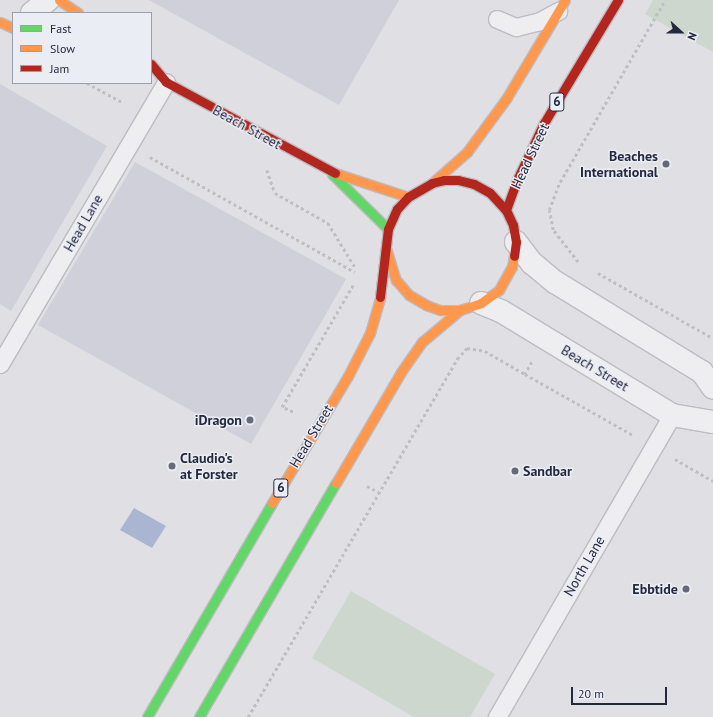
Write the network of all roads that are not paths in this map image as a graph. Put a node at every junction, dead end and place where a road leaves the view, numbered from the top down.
1 (48, 0) edge
2 (59, 0) edge
3 (618, 0) edge
4 (562, 5) edge
5 (33, 12) edge
6 (77, 12) edge
7 (497, 19) dead end
8 (152, 66) edge
9 (159, 81) edge
10 (328, 171) junction
11 (432, 183) junction
12 (408, 197) junction
13 (506, 210) junction
14 (388, 230) junction
15 (516, 242) junction
16 (386, 248) junction
17 (481, 303) junction
18 (460, 310) junction
19 (0, 364) edge
20 (713, 388) edge
21 (672, 415) junction
22 (713, 422) edge
23 (147, 717) edge
24 (199, 717) edge
25 (497, 717) edge

1 - 5 street
2 - 6 main road
3 - 13 main road, Head Street / 6
4 - 7 lane
4 - 11 main road, 6
8 - 9 main road, Beach Street
9 - 10 main road, Beach Street
9 - 19 lane, Head Lane
10 - 12 main road, Beach Street
10 - 14 main road, Beach Street
11 - 12 main road, 6
11 - 13 main road, 6
12 - 14 main road, 6
13 - 15 main road, 6
14 - 16 main road, 6
15 - 17 main road, 6
15 - 20 street
16 - 18 main road, 6
16 - 23 main road, Head Street / 6
17 - 18 main road, 6
17 - 21 street, Beach Street
18 - 24 main road, 6
21 - 22 street, Beach Street
21 - 25 lane, North Lane

